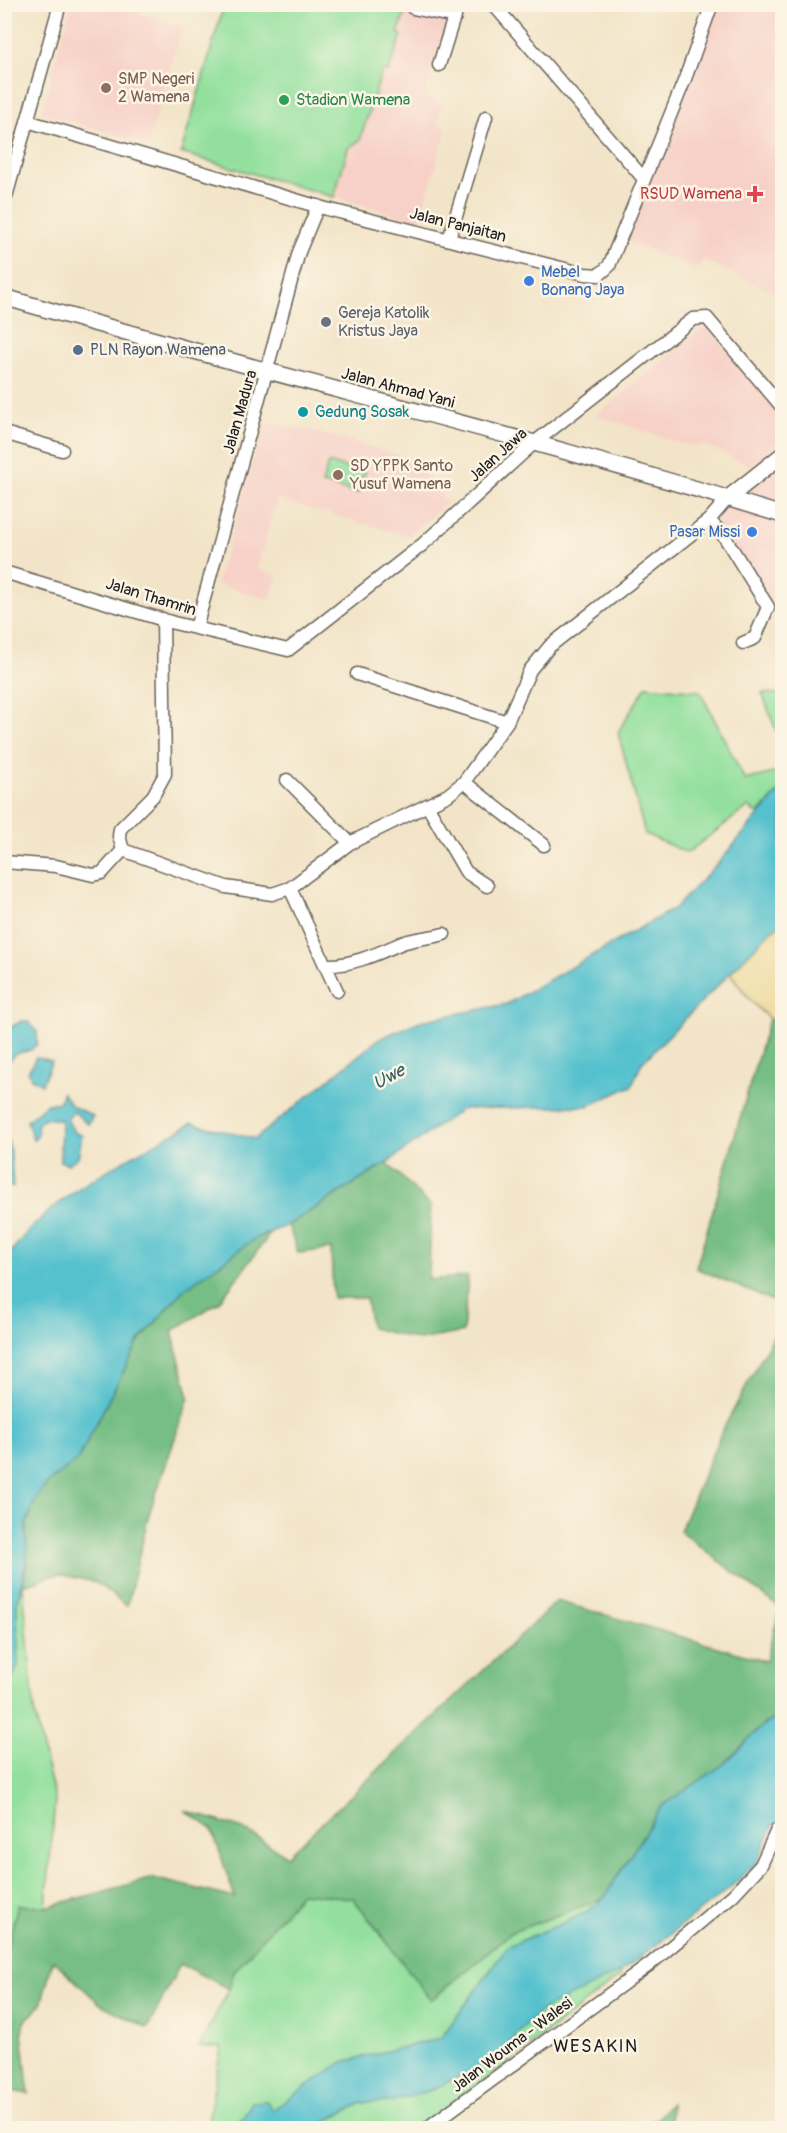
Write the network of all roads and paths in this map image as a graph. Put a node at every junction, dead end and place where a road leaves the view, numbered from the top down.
1 (60, 4) edge
2 (412, 4) edge
3 (493, 4) edge
4 (712, 4) edge
5 (456, 11) edge
6 (439, 65) dead end
7 (486, 117) dead end
8 (27, 122) junction
9 (644, 179) junction
10 (4, 204) edge
11 (318, 206) junction
12 (449, 239) junction
13 (4, 297) edge
14 (268, 373) junction
15 (783, 407) edge
16 (4, 433) edge
17 (534, 444) junction
18 (62, 450) dead end
19 (783, 455) edge
20 (728, 498) junction
21 (783, 515) edge
22 (709, 520) junction
23 (4, 572) edge
24 (163, 620) junction
25 (196, 628) junction
26 (743, 643) dead end
27 (288, 650) joint
28 (357, 674) dead end
29 (507, 723) junction
30 (287, 780) dead end
31 (464, 782) junction
32 (427, 805) junction
33 (350, 843) junction
34 (544, 845) dead end
35 (123, 850) junction
36 (4, 862) edge
37 (487, 886) dead end
38 (290, 888) junction
39 (444, 934) dead end
40 (326, 965) junction
41 (336, 991) dead end
42 (783, 1828) edge
43 (427, 2128) edge

1 - 8 street
2 - 5 street
3 - 9 street
4 - 9 street, Jalan Panjaitan
5 - 6 street
7 - 12 street
8 - 10 street
8 - 11 street, Jalan Panjaitan
9 - 12 street, Jalan Panjaitan
11 - 12 street, Jalan Panjaitan
11 - 14 street, Jalan Madura
13 - 14 main road, Jalan Ahmad Yani
14 - 17 main road, Jalan Ahmad Yani
14 - 25 street, Jalan Madura
15 - 17 street, Jalan Jawa
16 - 18 street
17 - 20 main road, Jalan Ahmad Yani
17 - 27 street, Jalan Jawa
19 - 20 main road
20 - 21 main road, Jalan Ahmad Yani
20 - 22 street
22 - 26 street
22 - 29 street
23 - 24 street, Jalan Thamrin
24 - 25 street, Jalan Thamrin
24 - 35 street
25 - 27 street, Jalan Thamrin
28 - 29 street
29 - 31 street
30 - 33 street
31 - 32 street
31 - 34 street
32 - 33 street
32 - 37 street
33 - 38 street
35 - 36 street
35 - 38 street
38 - 40 street
39 - 40 street
40 - 41 street
42 - 43 street, Jalan Wouma - Walesi

